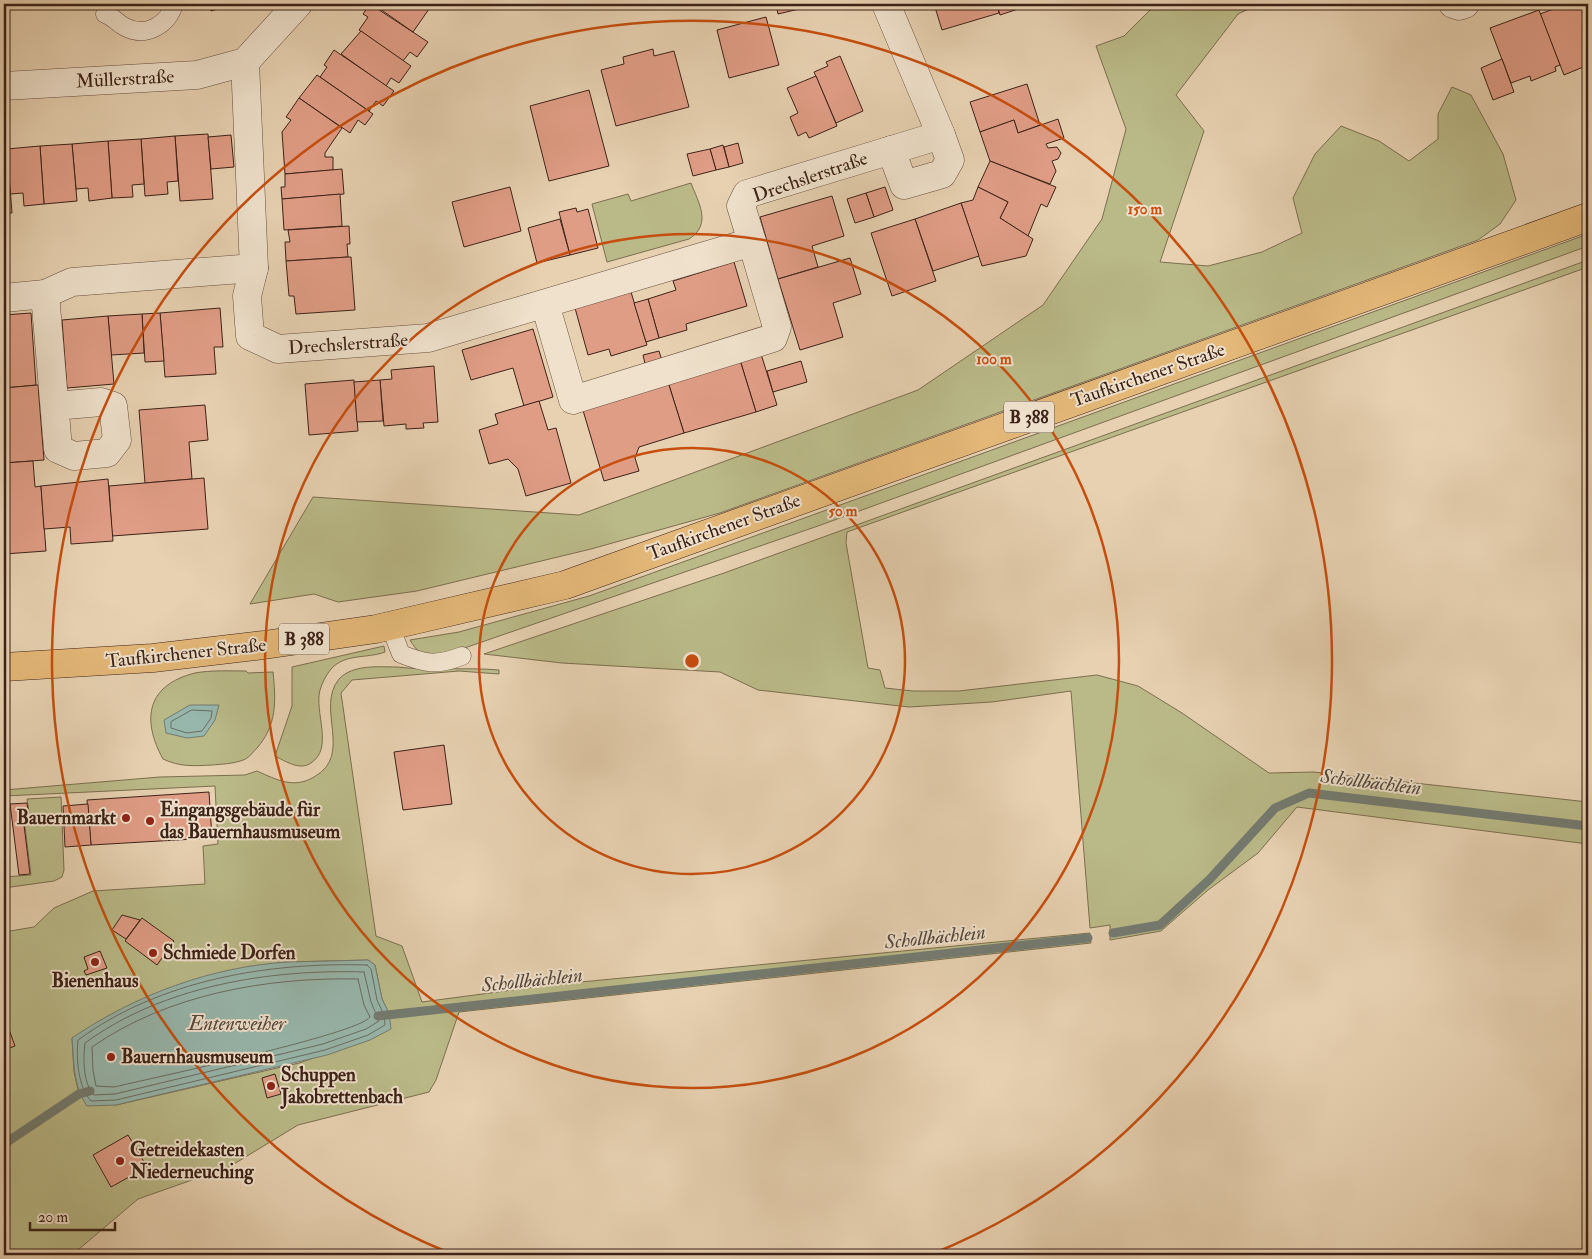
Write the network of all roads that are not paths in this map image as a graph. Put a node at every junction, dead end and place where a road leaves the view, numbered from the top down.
1 (174, 4) edge
2 (298, 4) edge
3 (886, 4) edge
4 (1453, 4) edge
5 (1465, 4) edge
6 (106, 14) dead end
7 (245, 62) junction
8 (4, 86) edge
9 (941, 135) junction
10 (891, 150) junction
11 (1588, 217) edge
12 (752, 242) junction
13 (254, 268) junction
14 (45, 294) junction
15 (4, 298) edge
16 (545, 304) junction
17 (54, 406) dead end
18 (390, 626) junction
19 (462, 656) dead end
20 (4, 667) edge

1 - 6 lane
2 - 7 street
3 - 9 street, Drechslerstraße
4 - 5 street
7 - 8 street, Müllerstraße
7 - 13 street
9 - 10 street, Drechslerstraße
9 - 10 street, Drechslerstraße
10 - 12 street, Drechslerstraße
11 - 18 main road, Taufkirchener Straße / B 388
12 - 16 street, Drechslerstraße
12 - 16 street, Drechslerstraße
13 - 14 street
13 - 16 street, Drechslerstraße
14 - 15 street
14 - 17 street
18 - 19 lane
18 - 20 main road, Taufkirchener Straße / B 388

